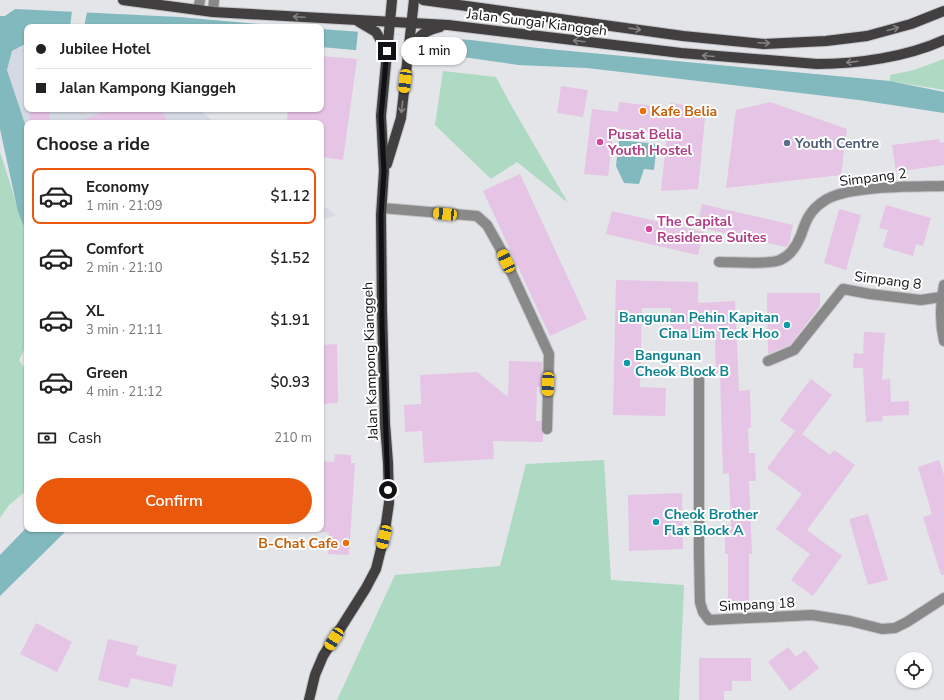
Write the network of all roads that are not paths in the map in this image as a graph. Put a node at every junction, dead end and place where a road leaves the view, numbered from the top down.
1 (123, 0) edge
2 (200, 0) edge
3 (214, 0) edge
4 (392, 0) edge
5 (414, 0) edge
6 (423, 0) edge
7 (198, 10) junction
8 (944, 11) edge
9 (213, 12) junction
10 (353, 19) junction
11 (411, 23) junction
12 (448, 25) junction
13 (390, 27) junction
14 (415, 35) junction
15 (944, 40) edge
16 (387, 51) junction
17 (384, 171) junction
18 (944, 186) edge
19 (382, 208) junction
20 (719, 262) dead end
21 (944, 285) edge
22 (941, 297) junction
23 (944, 341) edge
24 (768, 361) dead end
25 (699, 378) dead end
26 (547, 428) dead end
27 (944, 598) edge
28 (309, 700) edge

1 - 7 main road, Jalan Sungai Kianggeh
2 - 7 street
3 - 9 street
4 - 13 main road, Jalan Kampong Kianggeh
5 - 11 main road, Jalan Kampong Kianggeh
6 -> 8 main road, Jalan Sungai Kianggeh
7 - 9 main road, Jalan Sungai Kianggeh
10 -> 9 main road, Jalan Sungai Kianggeh
10 - 13 main road, Jalan Sungai Kianggeh
10 - 16 main road
11 - 12 main road, Jalan Sungai Kianggeh
11 - 13 main road, Jalan Sungai Kianggeh
11 - 14 main road, Jalan Kampong Kianggeh
12 - 14 main road
15 -> 12 main road, Jalan Sungai Kianggeh
13 - 16 main road, Jalan Kampong Kianggeh
14 -> 17 main road, Jalan Kampong Kianggeh
16 - 17 main road, Jalan Kampong Kianggeh
17 - 19 main road, Jalan Kampong Kianggeh
18 - 20 street, Simpang 2
19 - 26 street
19 - 28 main road, Jalan Kampong Kianggeh
21 - 22 street
22 - 23 street
22 - 24 street, Simpang 8
25 - 27 street, Simpang 18

